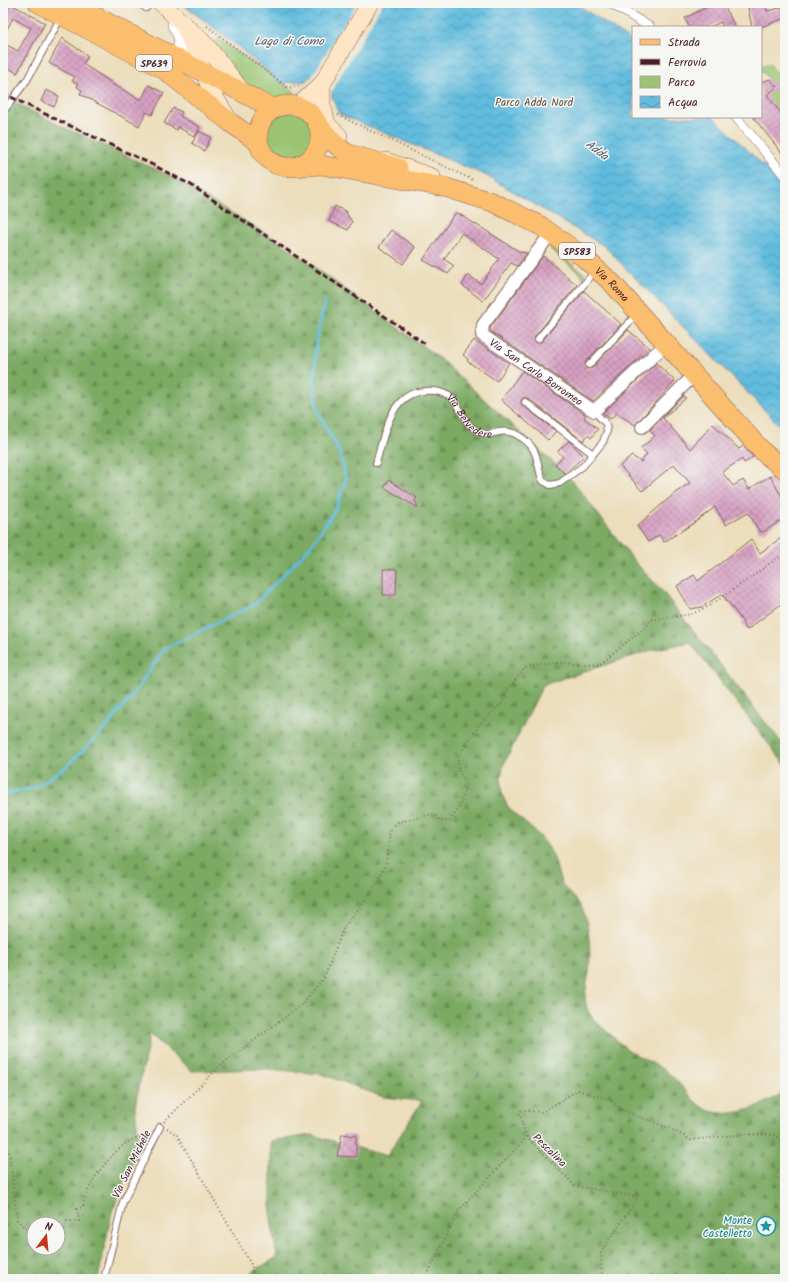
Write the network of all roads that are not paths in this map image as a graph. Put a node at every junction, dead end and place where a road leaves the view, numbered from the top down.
1 (38, 3) edge
2 (139, 3) edge
3 (150, 3) edge
4 (160, 3) edge
5 (370, 3) edge
6 (610, 3) edge
7 (66, 9) edge
8 (182, 21) junction
9 (648, 26) edge
10 (170, 55) junction
11 (202, 72) junction
12 (322, 84) junction
13 (245, 95) junction
14 (274, 109) junction
15 (3, 112) edge
16 (310, 116) junction
17 (737, 118) edge
18 (231, 123) junction
19 (258, 142) junction
20 (292, 167) junction
21 (785, 176) edge
22 (432, 177) junction
23 (551, 233) junction
24 (597, 269) junction
25 (638, 313) junction
26 (538, 340) dead end
27 (666, 344) junction
28 (589, 365) dead end
29 (694, 375) junction
30 (525, 402) dead end
31 (594, 411) junction
32 (642, 427) dead end
33 (593, 454) junction
34 (376, 463) dead end
35 (785, 470) edge
36 (160, 1128) road end
37 (104, 1279) edge

1 - 7 main road, SP639
2 - 3 lane
4 - 8 main road
4 - 10 street
5 - 12 main road
6 - 9 street
7 - 10 main road, SP639
7 - 15 lane
7 - 18 main road, SP639
8 - 11 main road
8 - 13 main road
10 - 11 main road, SP639
11 - 13 main road, SP639
11 - 18 main road
12 - 16 main road
12 - 22 main road, Via Roma
13 - 14 main road, SP639
14 - 16 main road
14 - 19 main road
16 - 20 main road
16 - 22 main road, Via Roma / SP583
17 - 21 street
18 - 19 main road, SP639
19 - 20 main road, SP583
20 - 23 main road, Via Roma / SP583
22 - 35 main road, Via Roma / SP583
23 - 24 main road, Via Roma / SP583
23 - 31 street, Via San Carlo Borromeo
24 - 25 main road, Via Roma / SP583
24 - 26 lane
25 - 27 main road, Via Roma / SP583
25 - 28 lane
27 - 29 main road, Via Roma / SP583
27 - 31 street
29 - 32 street
29 - 35 main road, Via Roma / SP583
30 - 33 lane
31 - 33 lane, Via Belvedere
33 - 34 lane, Via Belvedere
36 - 37 lane, Via San Michele

